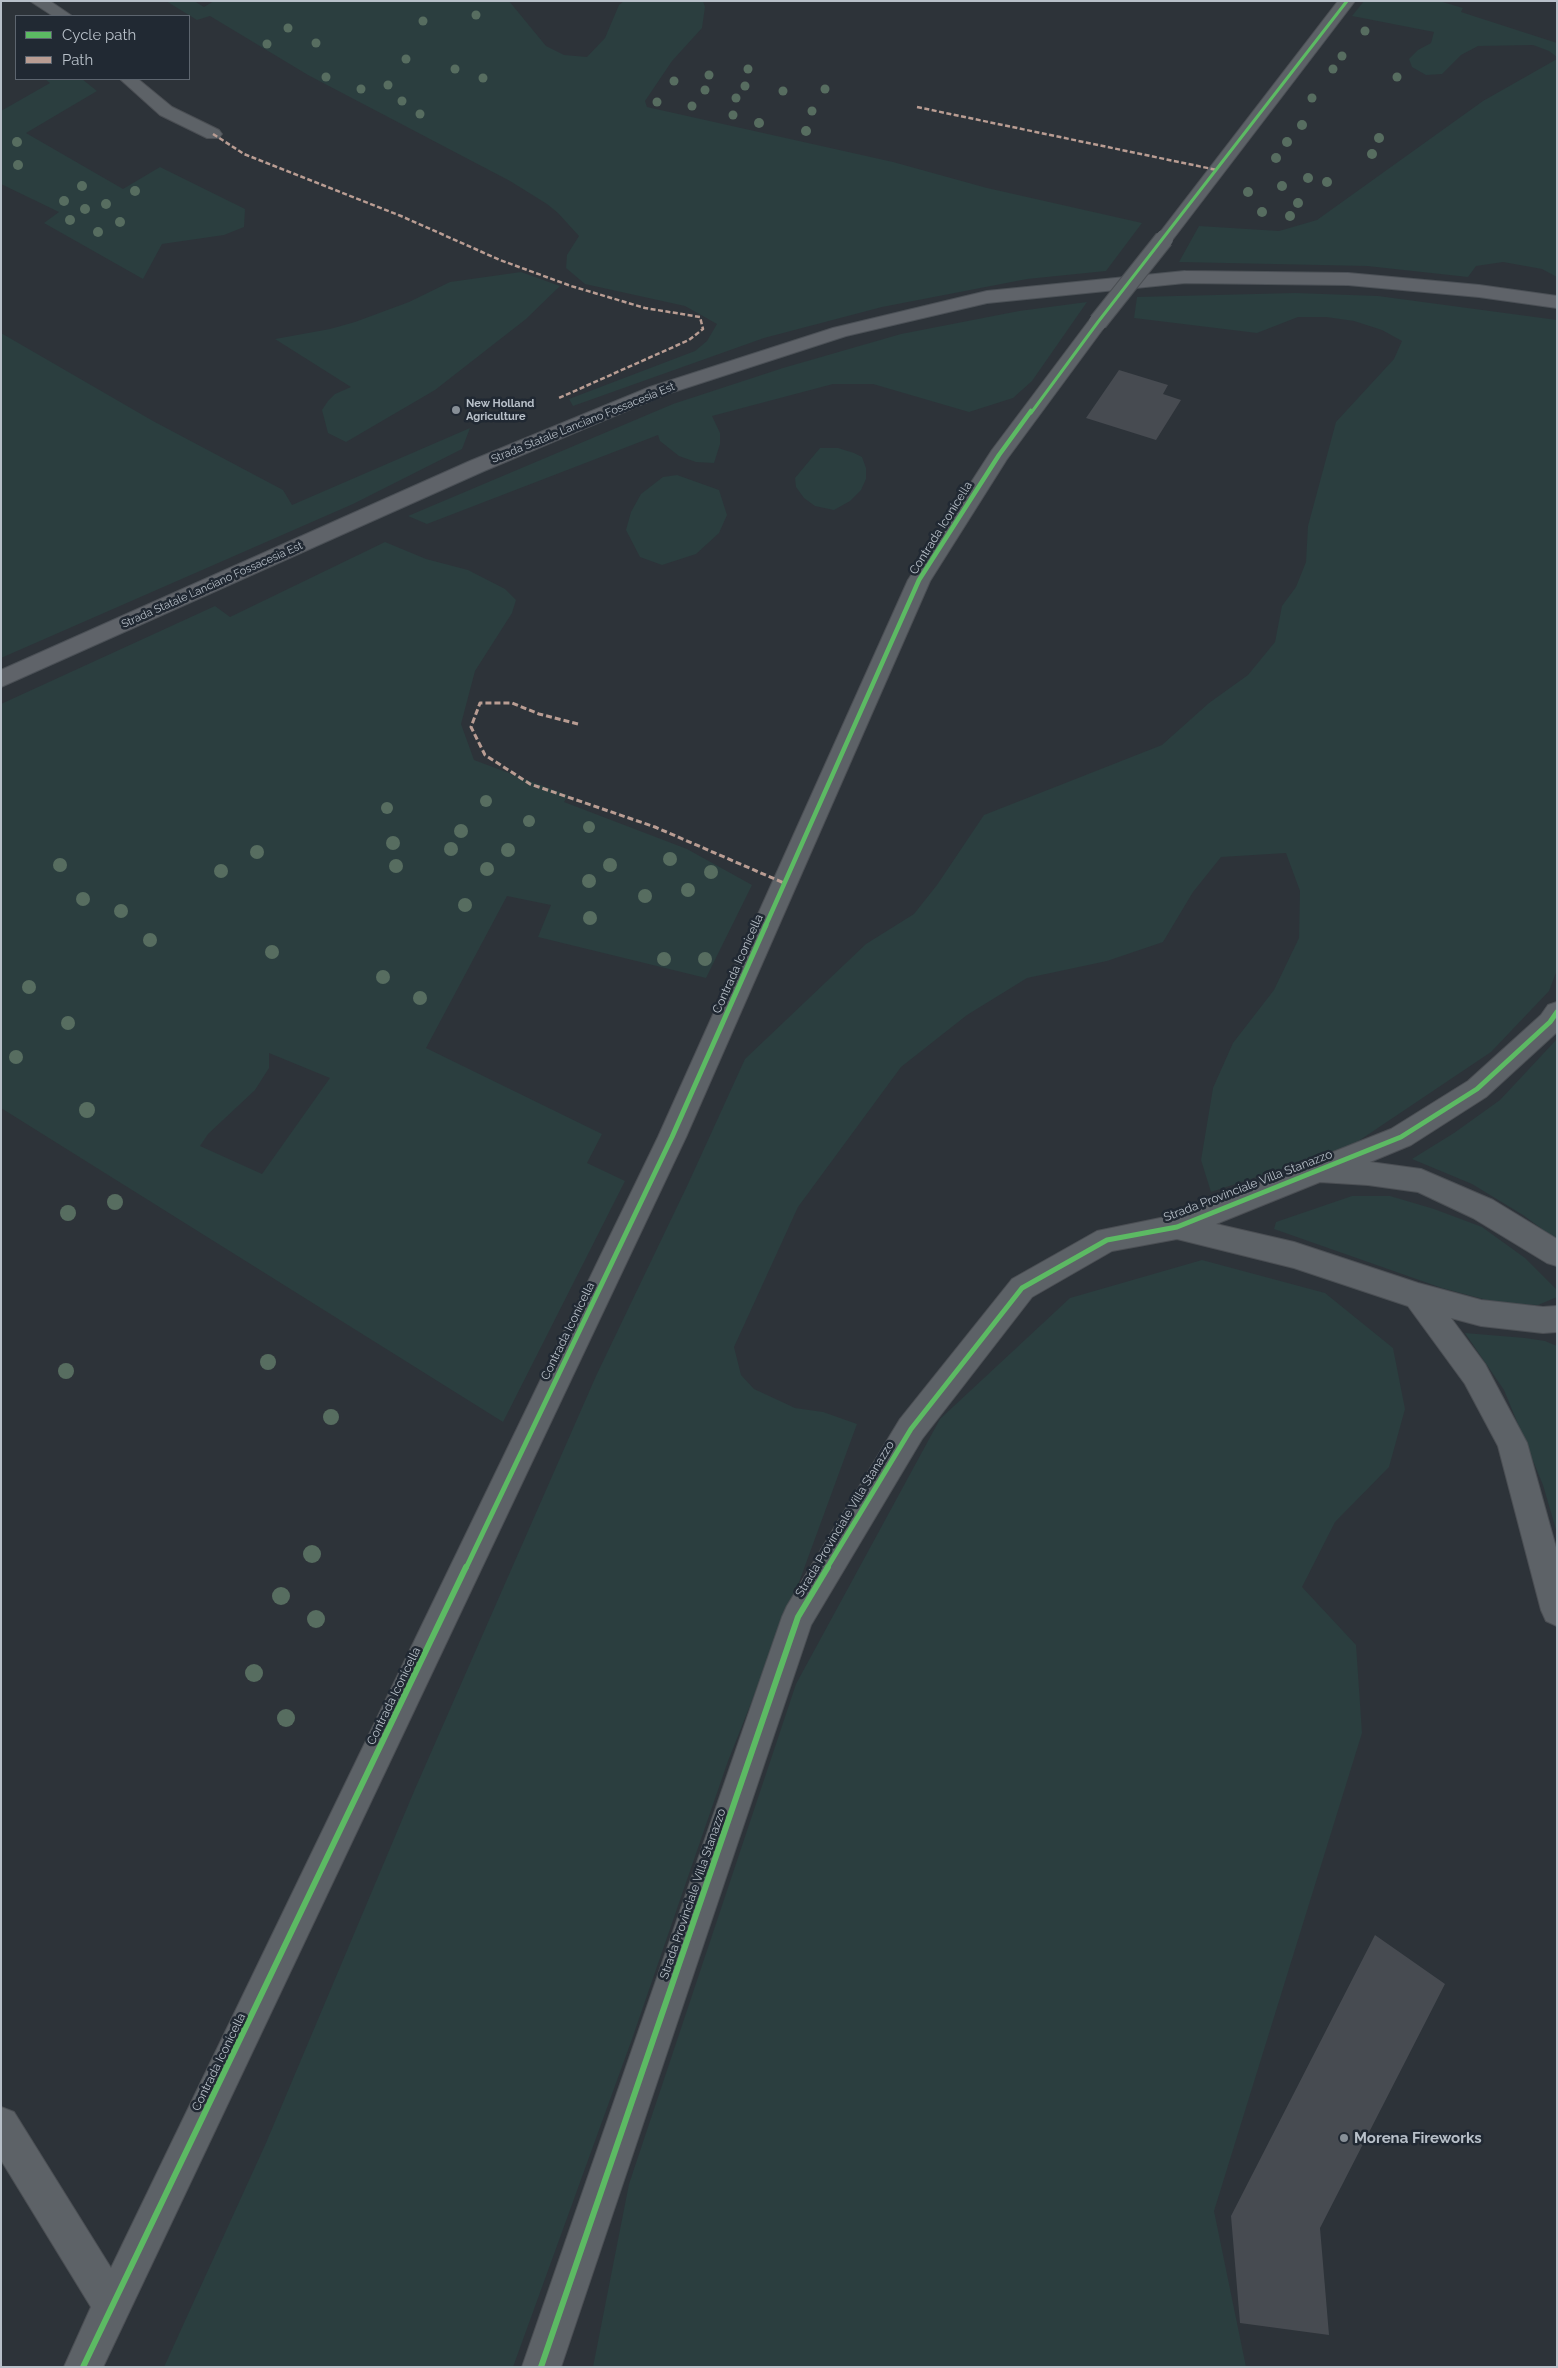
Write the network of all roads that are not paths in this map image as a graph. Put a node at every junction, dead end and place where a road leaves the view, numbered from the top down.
1 (38, 1) edge
2 (1347, 1) edge
3 (62, 15) edge
4 (129, 80) edge
5 (214, 134) dead end
6 (1557, 302) edge
7 (1, 679) edge
8 (1557, 1012) edge
9 (1314, 1172) junction
10 (1177, 1227) junction
11 (1557, 1254) edge
12 (1418, 1296) junction
13 (1557, 1319) edge
14 (1557, 1610) edge
15 (1, 2125) edge
16 (113, 2306) junction
17 (84, 2367) edge
18 (540, 2367) edge

1 - 3 street
2 - 16 street, Contrada Iconicella, bridge
4 - 5 street
6 - 7 main road, Strada Statale Lanciano Fossacesia Est
8 - 9 street, Strada Provinciale Villa Stanazzo
9 - 10 street, Strada Provinciale Villa Stanazzo
9 - 11 street, Strada Provinciale Villa Stanazzo
10 - 12 street, Strada Provinciale Villa Stanazzo
10 - 18 street, Strada Provinciale Villa Stanazzo
12 - 13 street, Strada Provinciale Villa Stanazzo
12 - 14 street
15 - 16 street
16 - 17 street, Contrada Iconicella

